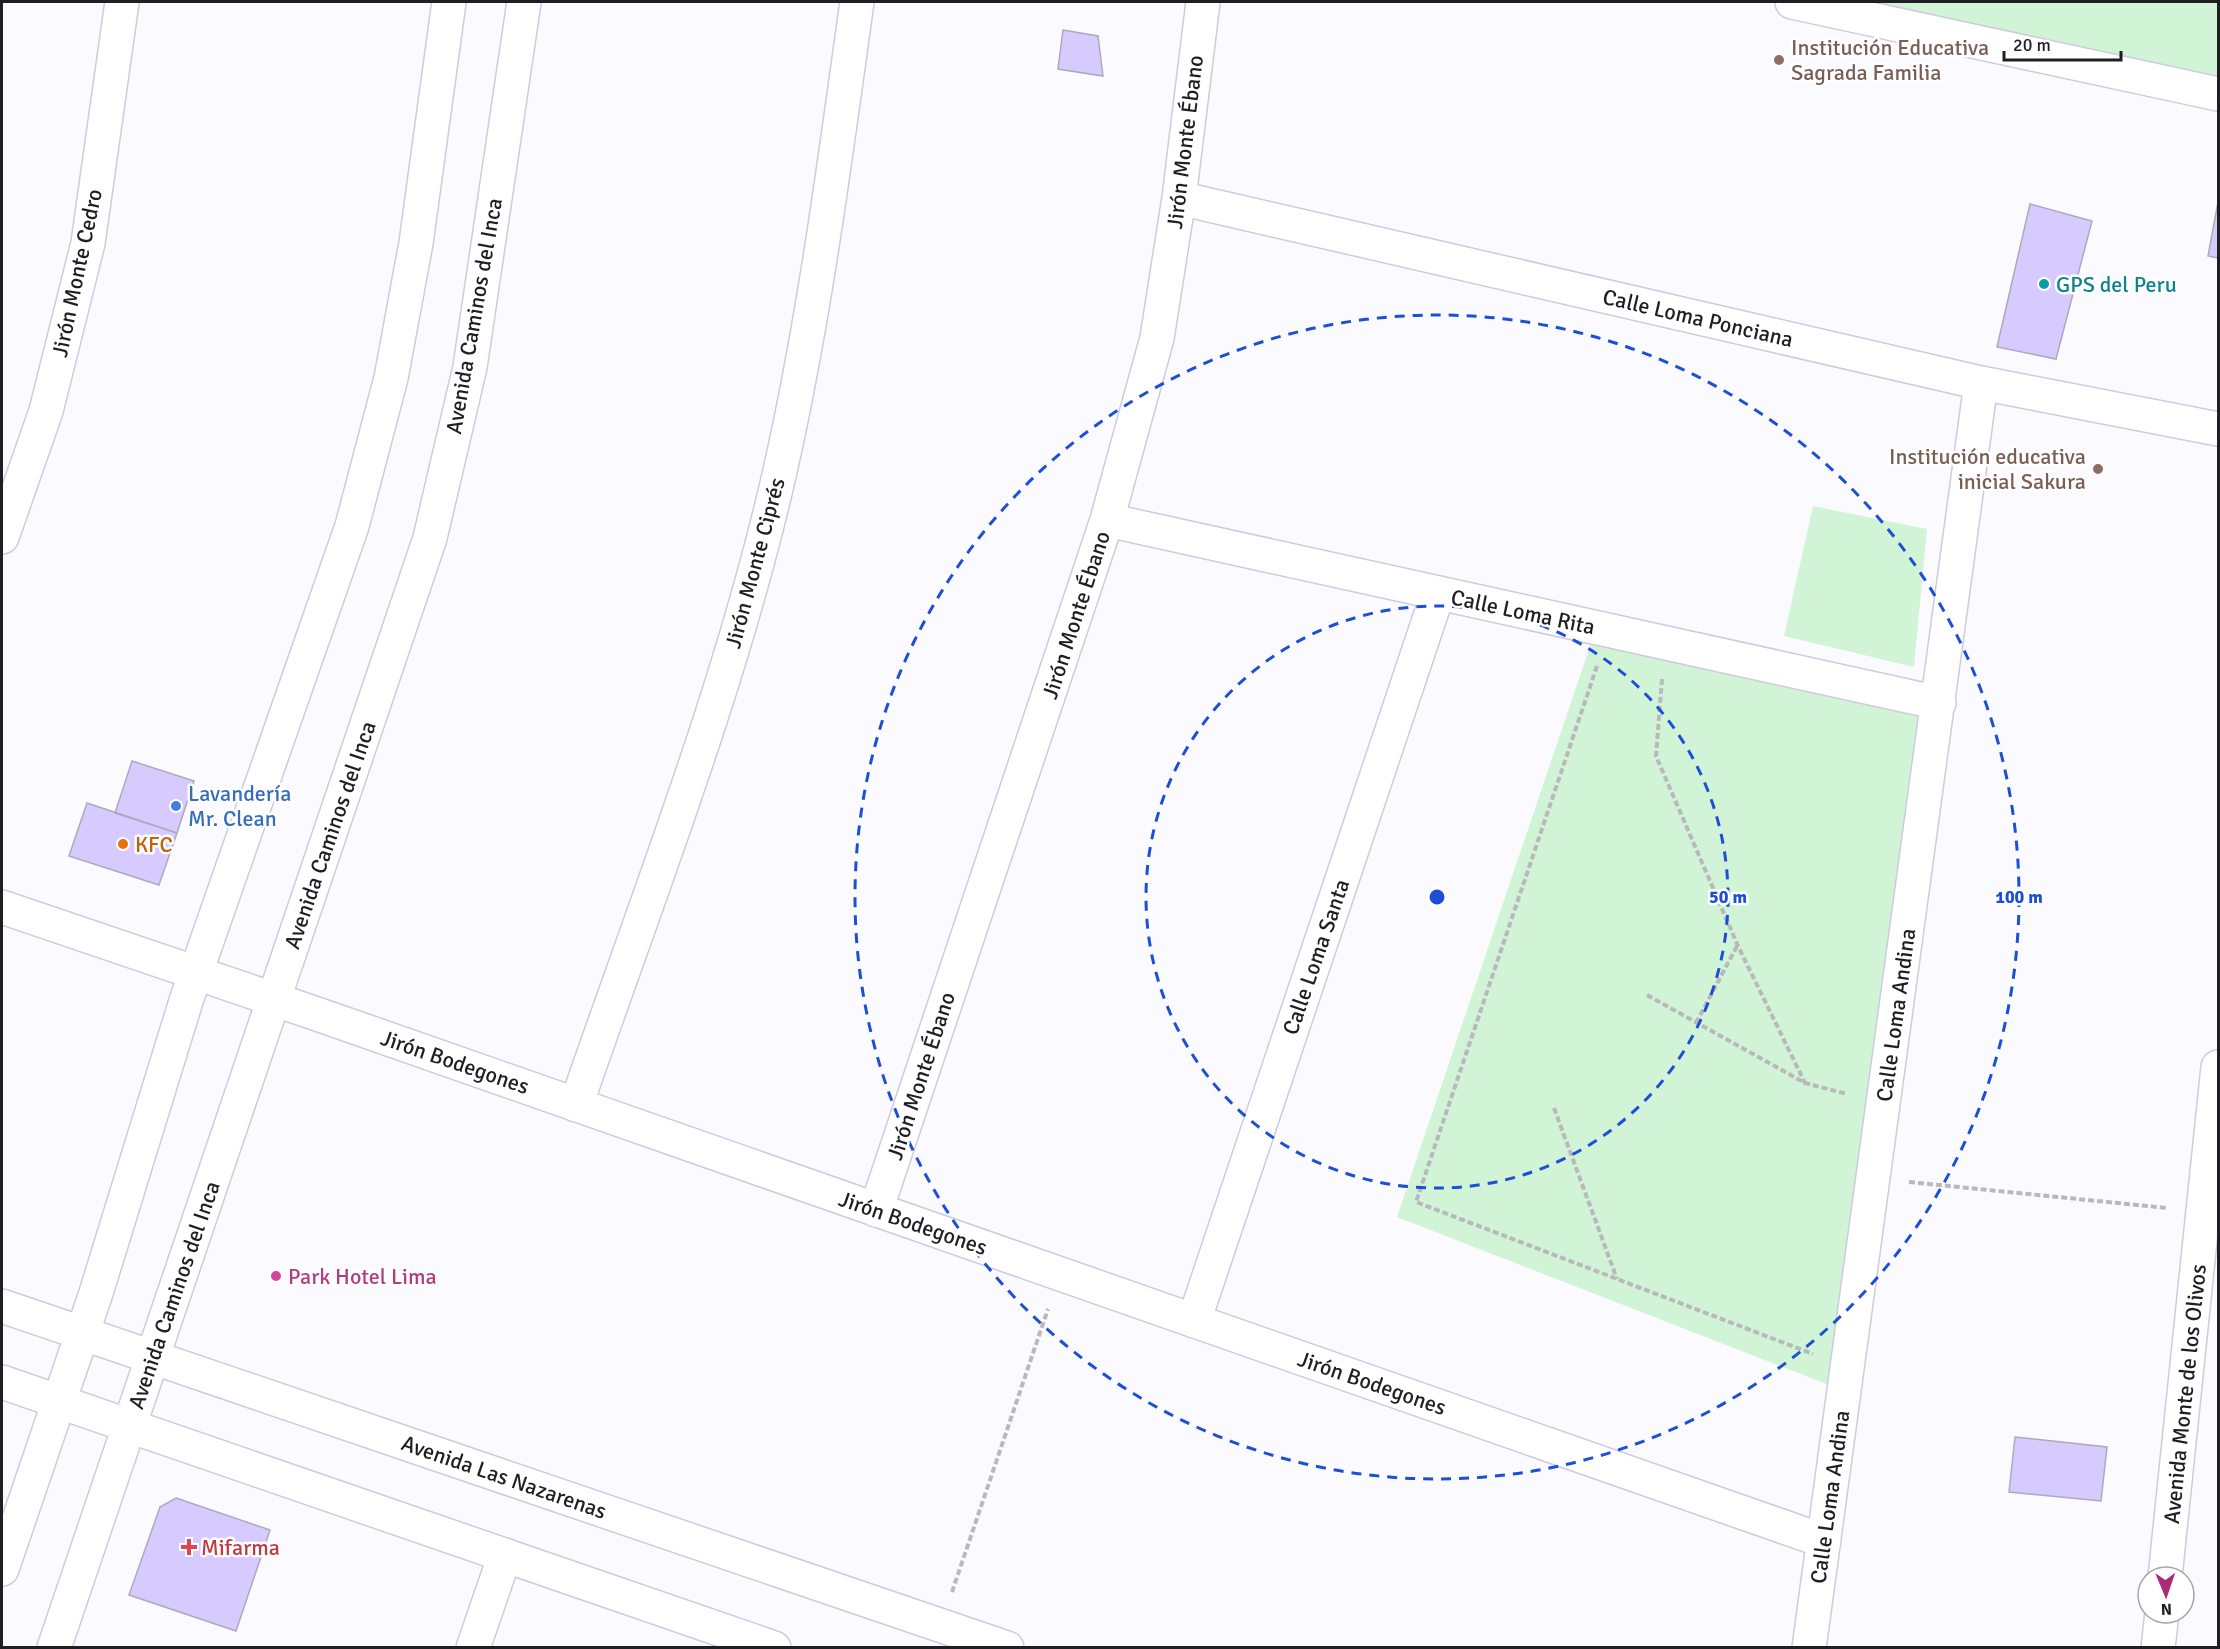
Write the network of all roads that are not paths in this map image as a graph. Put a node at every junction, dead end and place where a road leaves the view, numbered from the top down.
1 (122, 2) edge
2 (449, 2) edge
3 (524, 2) edge
4 (857, 2) edge
5 (1203, 2) edge
6 (1792, 2) edge
7 (2218, 94) edge
8 (1179, 198) junction
9 (1981, 383) junction
10 (2218, 429) edge
11 (1107, 520) junction
12 (2, 537) edge
13 (1438, 593) junction
14 (1939, 704) junction
15 (2, 907) edge
16 (196, 972) junction
17 (275, 1000) junction
18 (2218, 1067) edge
19 (576, 1105) junction
20 (876, 1210) junction
21 (2, 1306) edge
22 (1194, 1321) junction
23 (81, 1335) junction
24 (153, 1359) junction
25 (2, 1382) edge
26 (58, 1401) junction
27 (129, 1426) junction
28 (1824, 1541) junction
29 (505, 1555) junction
30 (2166, 1565) edge
31 (2, 1569) edge
32 (2161, 1625) edge
33 (54, 1647) edge
34 (473, 1647) edge
35 (774, 1647) edge
36 (1007, 1647) edge
37 (1809, 1647) edge
38 (2158, 1647) edge

1 - 12 street, Jirón Monte Cedro
2 - 16 street
3 - 17 street, Avenida Caminos del Inca
4 - 19 street, Jirón Monte Ciprés
5 - 8 street, Jirón Monte Ébano
6 - 7 street
8 - 9 street, Calle Loma Ponciana
8 - 11 street, Jirón Monte Ébano
9 - 10 street, Calle Loma Ponciana
9 - 14 street, Calle Loma Andina
11 - 13 street, Calle Loma Rita
11 - 20 street, Jirón Monte Ébano
13 - 14 street, Calle Loma Rita
13 - 22 street, Calle Loma Santa
14 - 28 street, Calle Loma Andina
15 - 16 street, Jirón Bodegones
16 - 17 street, Jirón Bodegones
16 - 23 street
17 - 19 street, Jirón Bodegones
17 - 24 street, Avenida Caminos del Inca
18 - 30 street, Avenida Monte de los Olivos
19 - 20 street, Jirón Bodegones
20 - 22 street, Jirón Bodegones
21 - 23 street, Avenida Las Nazarenas
22 - 28 street, Jirón Bodegones
23 - 24 street, Avenida Las Nazarenas
23 - 26 street
24 - 27 street, Avenida Caminos del Inca
24 - 36 street, Avenida Las Nazarenas
25 - 26 street
26 - 27 street
26 - 31 street
27 - 29 street
27 - 33 street, Avenida Caminos del Inca
28 - 37 street, Calle Loma Andina
29 - 34 street
29 - 35 street
32 - 38 street

